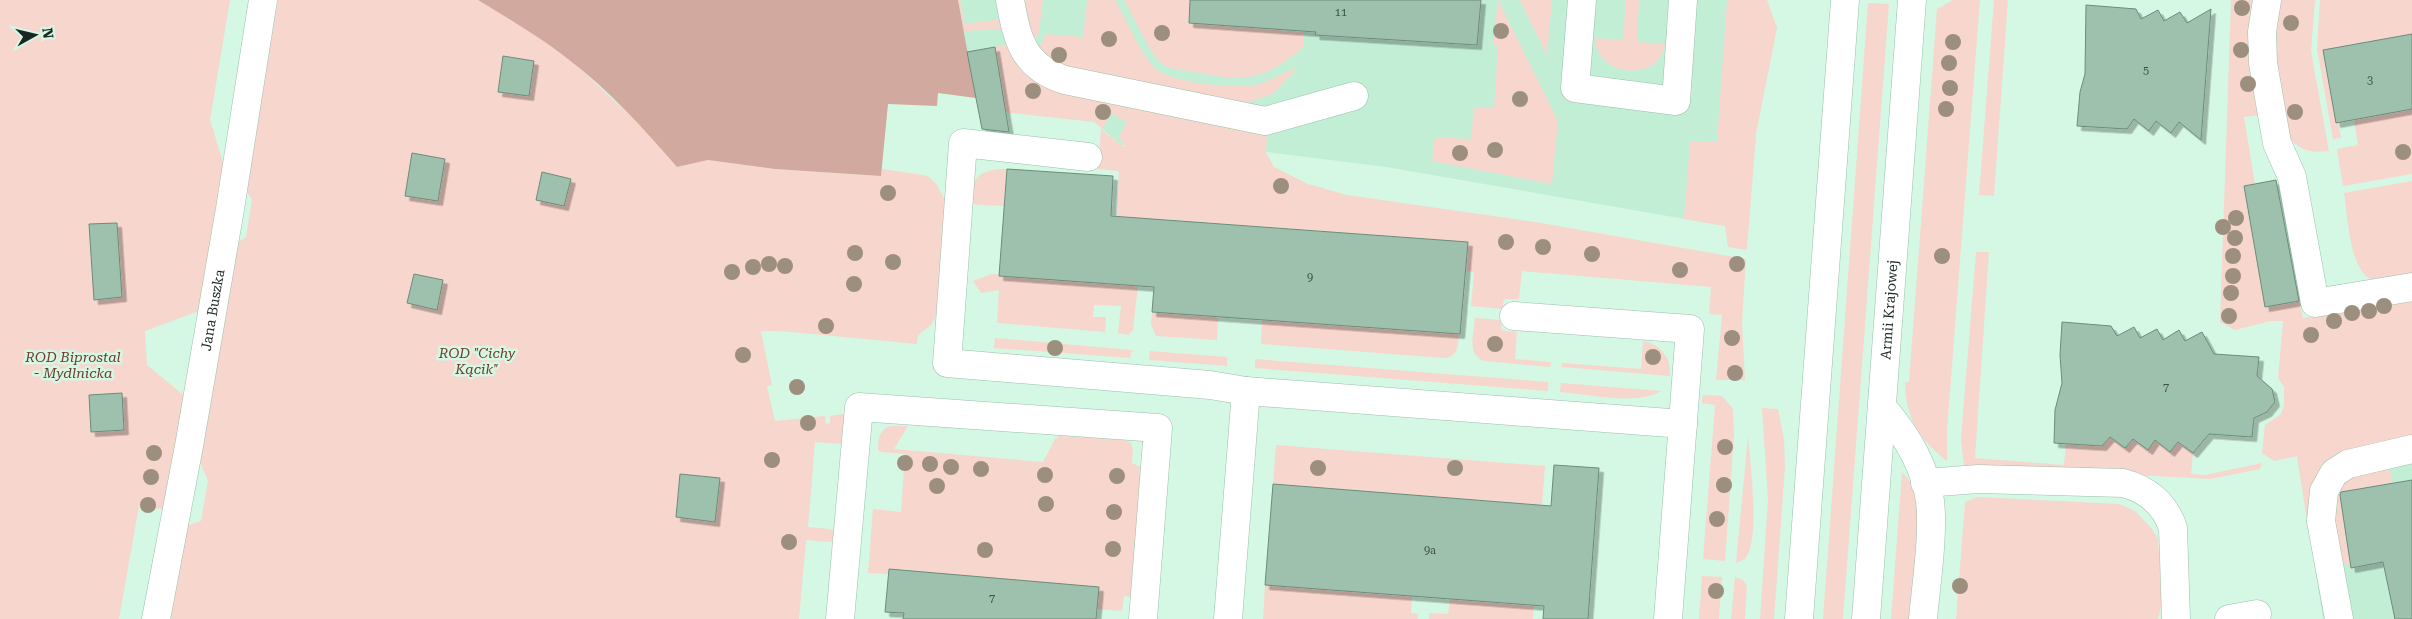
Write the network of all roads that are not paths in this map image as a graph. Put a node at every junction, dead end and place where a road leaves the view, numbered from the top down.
1 (263, 0) edge
2 (1010, 0) edge
3 (1582, 0) edge
4 (1683, 0) edge
5 (1845, 0) edge
6 (1912, 0) edge
7 (2267, 0) edge
8 (1354, 96) dead end
9 (1088, 157) dead end
10 (2412, 287) edge
11 (1514, 316) dead end
12 (1246, 391) junction
13 (1882, 407) junction
14 (1683, 424) junction
15 (2412, 449) edge
16 (1925, 483) junction
17 (2257, 614) dead end
18 (156, 619) edge
19 (840, 619) edge
20 (1143, 619) edge
21 (1228, 619) edge
22 (1668, 619) edge
23 (1799, 619) edge
24 (1866, 619) edge
25 (1923, 619) edge
26 (2176, 619) edge
27 (2229, 619) edge
28 (2339, 619) edge

1 - 18 main road, Jana Buszka
2 - 8 main road
3 - 4 main road
5 - 23 main road
6 - 13 main road, Armii Krajowej
7 - 10 main road
9 - 12 main road
11 - 14 main road
12 - 14 main road
12 - 21 main road
13 - 16 main road
13 - 24 main road, Armii Krajowej
14 - 22 main road
15 - 28 main road
16 - 25 main road
16 - 26 main road
17 - 27 main road
19 - 20 main road

